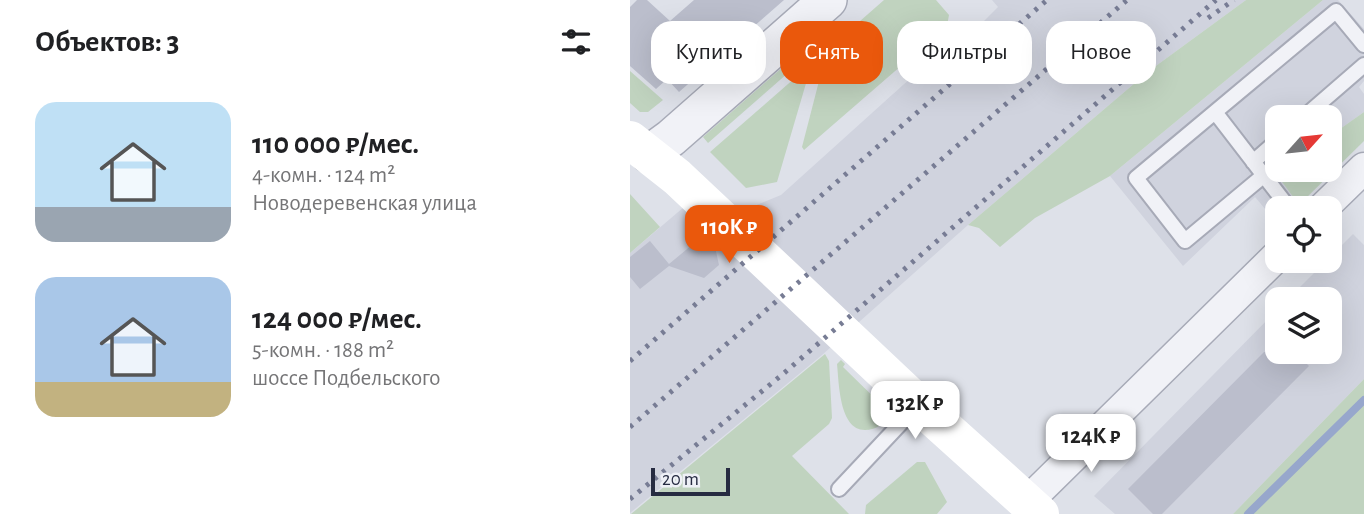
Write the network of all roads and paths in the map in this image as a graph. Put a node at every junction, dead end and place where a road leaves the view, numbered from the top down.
1 (828, 0) edge
2 (1364, 46) edge
3 (1364, 65) edge
4 (1318, 105) edge
5 (1215, 112) junction
6 (1265, 151) edge
7 (636, 154) edge
8 (1253, 162) junction
9 (1364, 168) edge
10 (1264, 176) junction
11 (1280, 196) edge
12 (1335, 196) edge
13 (1265, 268) edge
14 (919, 405) junction
15 (839, 489) dead end
16 (1028, 510) edge

1 - 7 street
2 - 5 lane
3 - 4 lane
5 - 8 lane
5 - 10 lane
6 - 8 lane
7 - 14 main road
8 - 10 lane
9 - 12 street
10 - 11 lane
13 - 16 street
14 - 15 lane
14 - 16 main road

